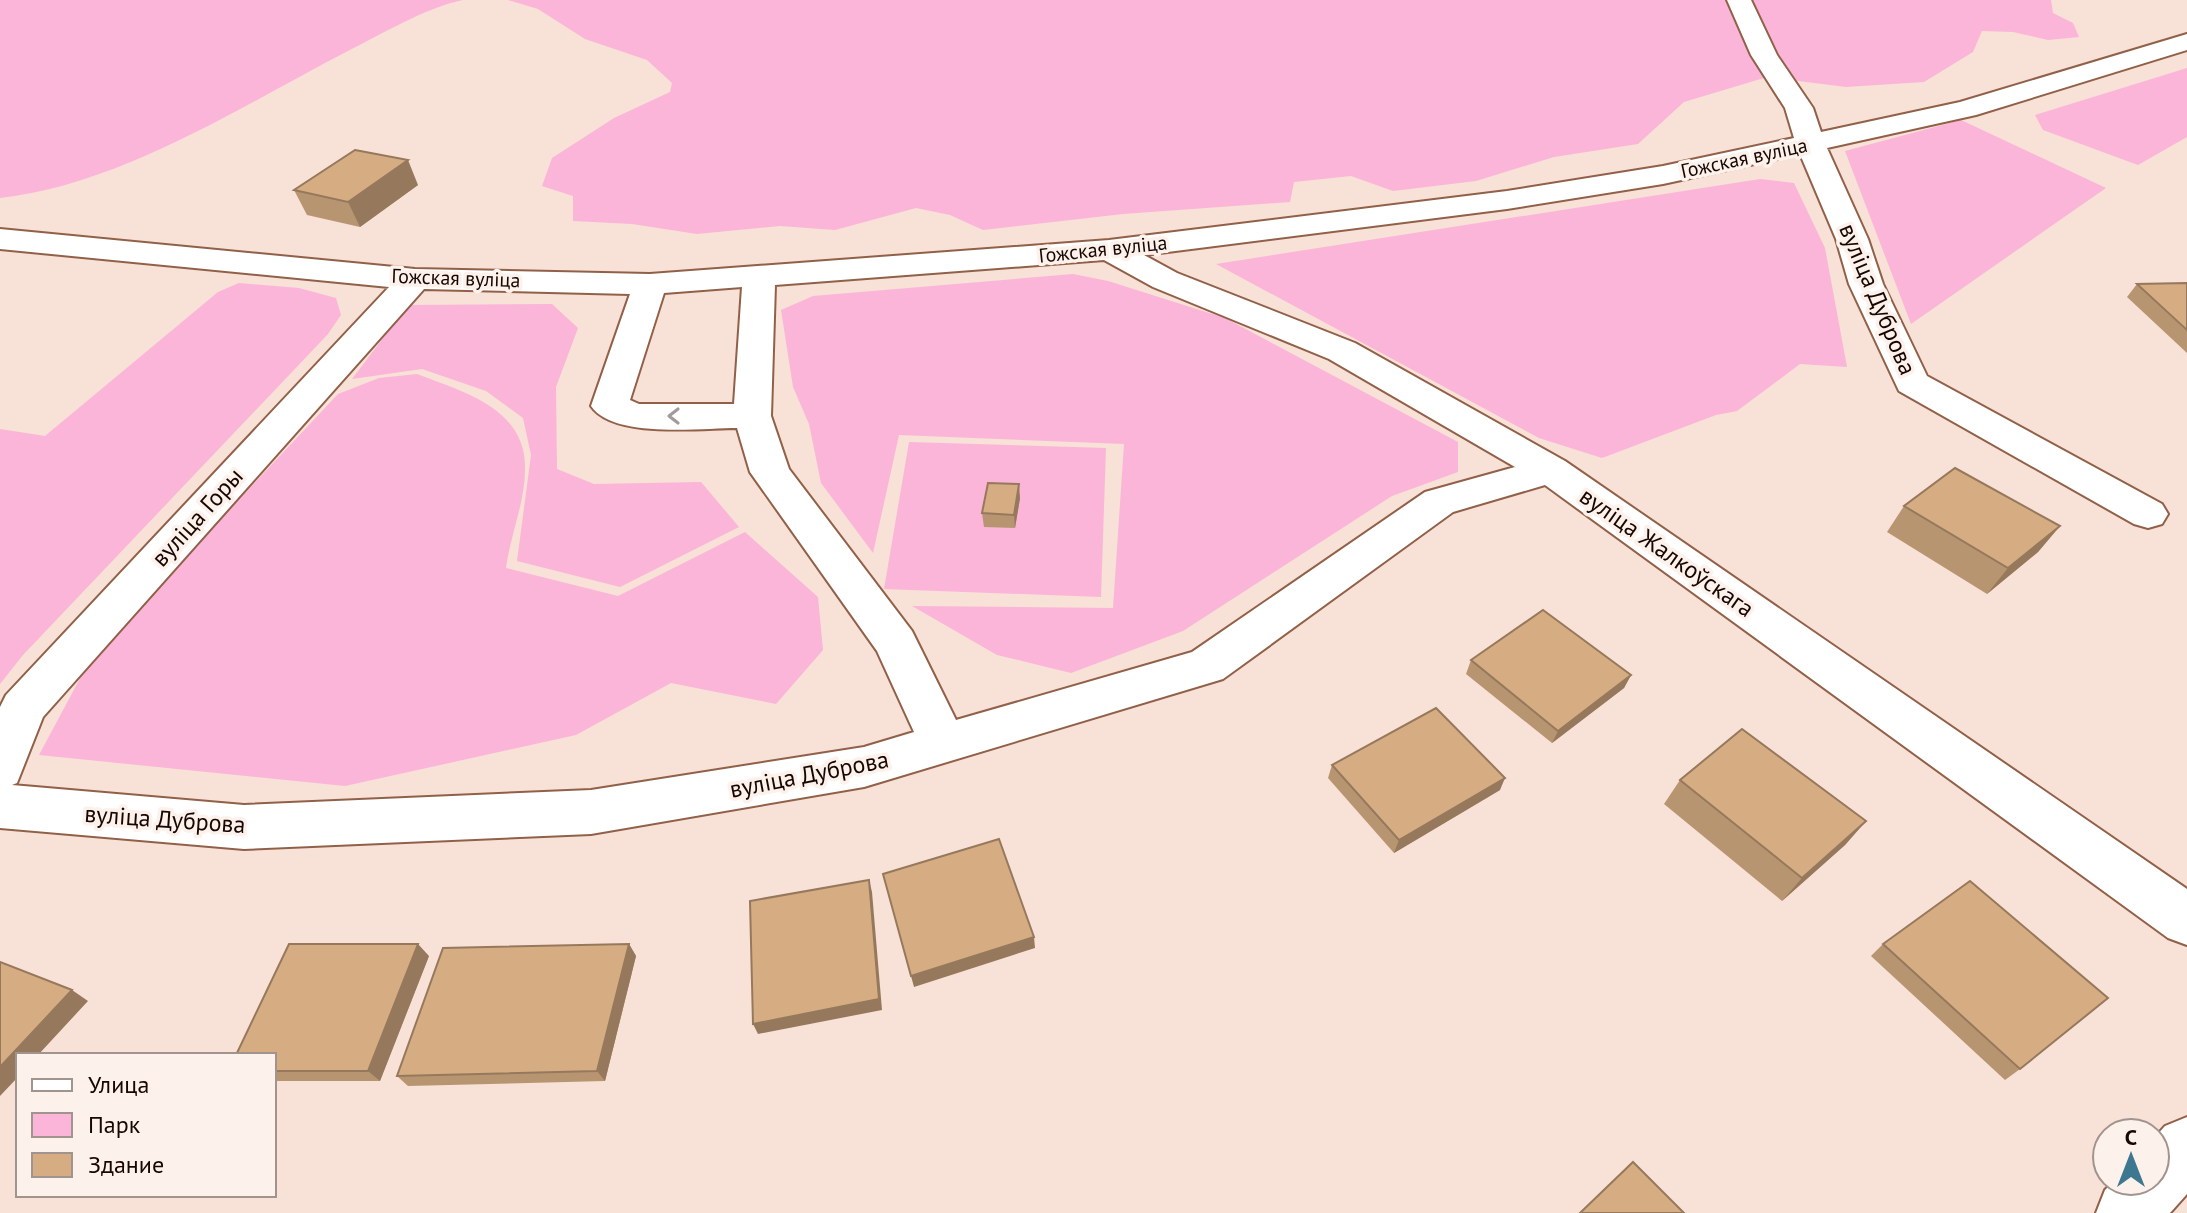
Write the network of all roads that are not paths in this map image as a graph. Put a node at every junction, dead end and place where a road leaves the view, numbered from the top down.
1 (1739, 0) edge
2 (2187, 42) edge
3 (1811, 145) junction
4 (0, 239) edge
5 (1109, 250) junction
6 (759, 277) junction
7 (415, 279) junction
8 (650, 284) junction
9 (752, 416) junction
10 (1551, 470) junction
11 (2148, 514) dead end
12 (943, 744) junction
13 (0, 769) edge
14 (0, 806) edge
15 (2187, 920) edge
16 (2187, 1148) edge
17 (2128, 1213) edge

1 - 3 street, вуліца Дуброва
2 - 3 street, Гожская вуліца
3 - 5 street, Гожская вуліца
3 - 11 street, вуліца Дуброва
4 - 7 street, Гожская вуліца
5 - 6 street, Гожская вуліца
5 - 10 street, вуліца Жалкоўскага
6 - 8 street, Гожская вуліца
6 - 9 street
7 - 8 street, Гожская вуліца
7 - 13 street, вуліца Горы
9 -> 8 street
9 - 12 street
10 - 12 street, вуліца Дуброва
10 - 15 street, вуліца Жалкоўскага
12 - 14 street, вуліца Дуброва
16 - 17 street

